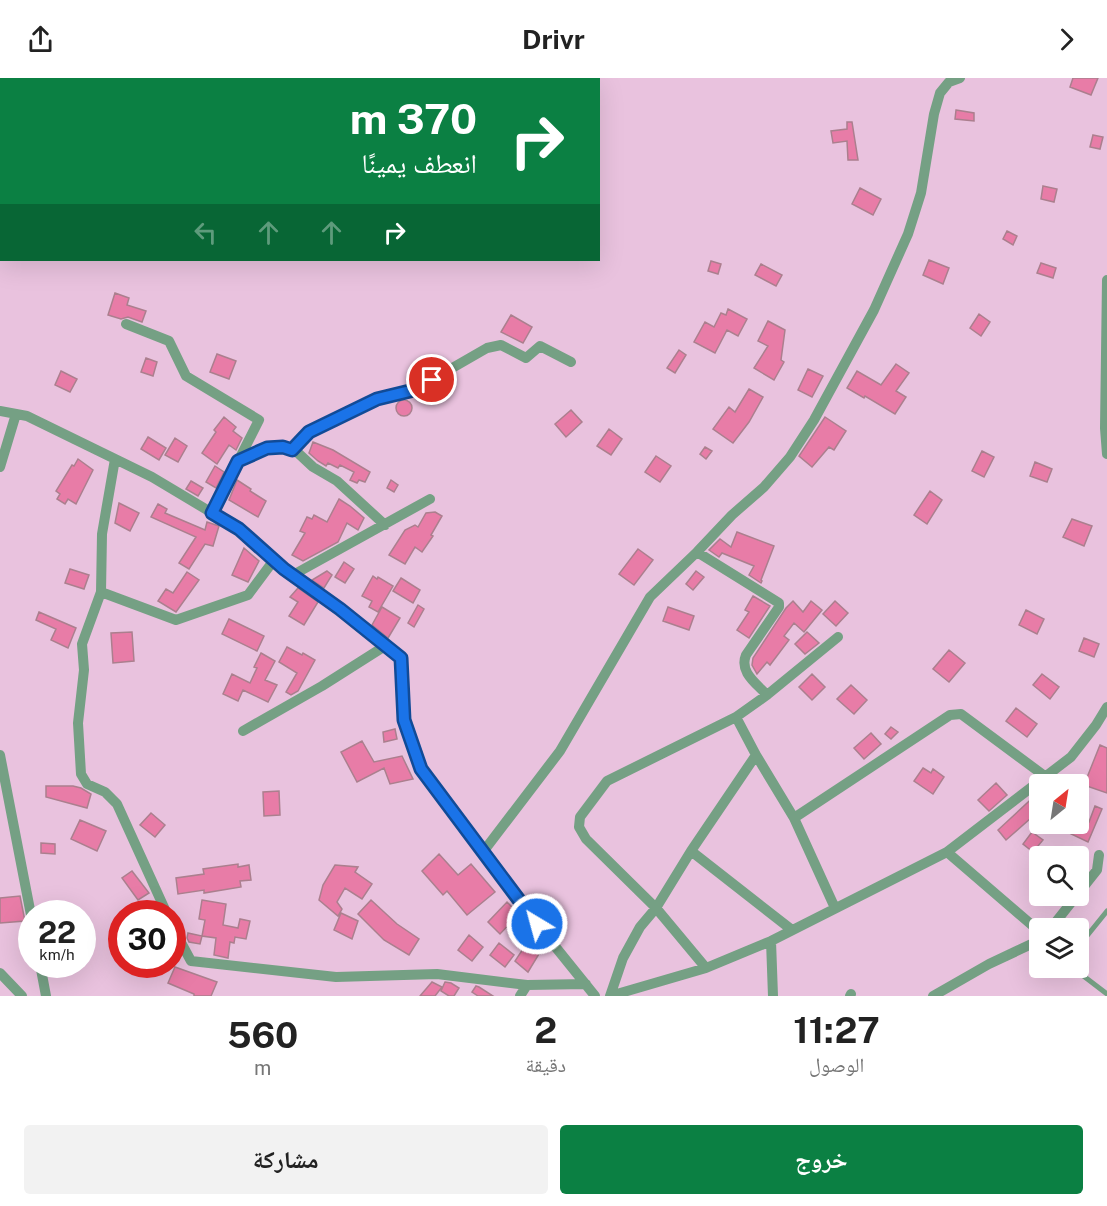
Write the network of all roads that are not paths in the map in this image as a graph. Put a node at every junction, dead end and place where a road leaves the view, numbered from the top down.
1 (960, 78) edge
2 (1107, 280) edge
3 (126, 324) dead end
4 (571, 362) dead end
5 (0, 411) edge
6 (16, 414) junction
7 (292, 450) junction
8 (1107, 454) edge
9 (115, 459) junction
10 (238, 461) junction
11 (0, 467) edge
12 (430, 499) dead end
13 (212, 513) junction
14 (385, 525) junction
15 (697, 552) junction
16 (274, 560) junction
17 (293, 575) junction
18 (101, 592) junction
19 (838, 638) dead end
20 (385, 646) junction
21 (767, 695) junction
22 (1107, 706) edge
23 (736, 717) junction
24 (243, 730) dead end
25 (0, 755) edge
26 (756, 755) junction
27 (1042, 774) edge
28 (1050, 774) edge
29 (1029, 790) edge
30 (794, 818) junction
31 (691, 851) junction
32 (483, 852) junction
33 (947, 852) junction
34 (1099, 855) dead end
35 (1089, 879) edge
36 (28, 900) edge
37 (160, 900) edge
38 (656, 908) junction
39 (835, 908) junction
40 (1107, 911) edge
41 (1029, 923) edge
42 (792, 930) junction
43 (1089, 933) edge
44 (771, 940) junction
45 (1029, 945) edge
46 (186, 952) edge
47 (706, 968) junction
48 (0, 973) edge
49 (43, 978) edge
50 (1086, 978) edge
51 (586, 984) junction
52 (527, 985) junction
53 (1107, 994) edge
54 (22, 996) edge
55 (46, 996) edge
56 (520, 996) edge
57 (595, 996) edge
58 (610, 996) edge
59 (773, 996) edge
60 (933, 996) edge

1 - 15 street
2 - 8 street
3 - 10 street
4 - 7 street
5 - 6 street
6 - 9 street
6 - 11 street
7 - 10 street
7 - 14 street
9 - 13 street
9 - 18 street
10 - 13 street
12 - 14 street
13 - 16 street
14 - 17 street
15 - 21 street
15 - 32 street
16 - 17 street
16 - 18 street
17 - 20 street
18 - 37 street
19 - 21 street
20 - 24 street
20 - 32 street
21 - 23 street
22 - 28 street
23 - 26 street
23 - 38 street
25 - 36 street
26 - 30 street
26 - 31 street
27 - 30 street
29 - 33 street
30 - 39 street
31 - 38 street
31 - 42 street
32 - 51 street
33 - 39 street
33 - 41 street
34 - 35 street
38 - 47 street
38 - 58 street
39 - 42 street
40 - 43 lane
42 - 44 street
44 - 47 street
44 - 59 street
45 - 60 street
46 - 52 street
47 - 58 street
48 - 54 street
49 - 55 street
50 - 53 lane
51 - 52 street
51 - 57 street
52 - 56 street

